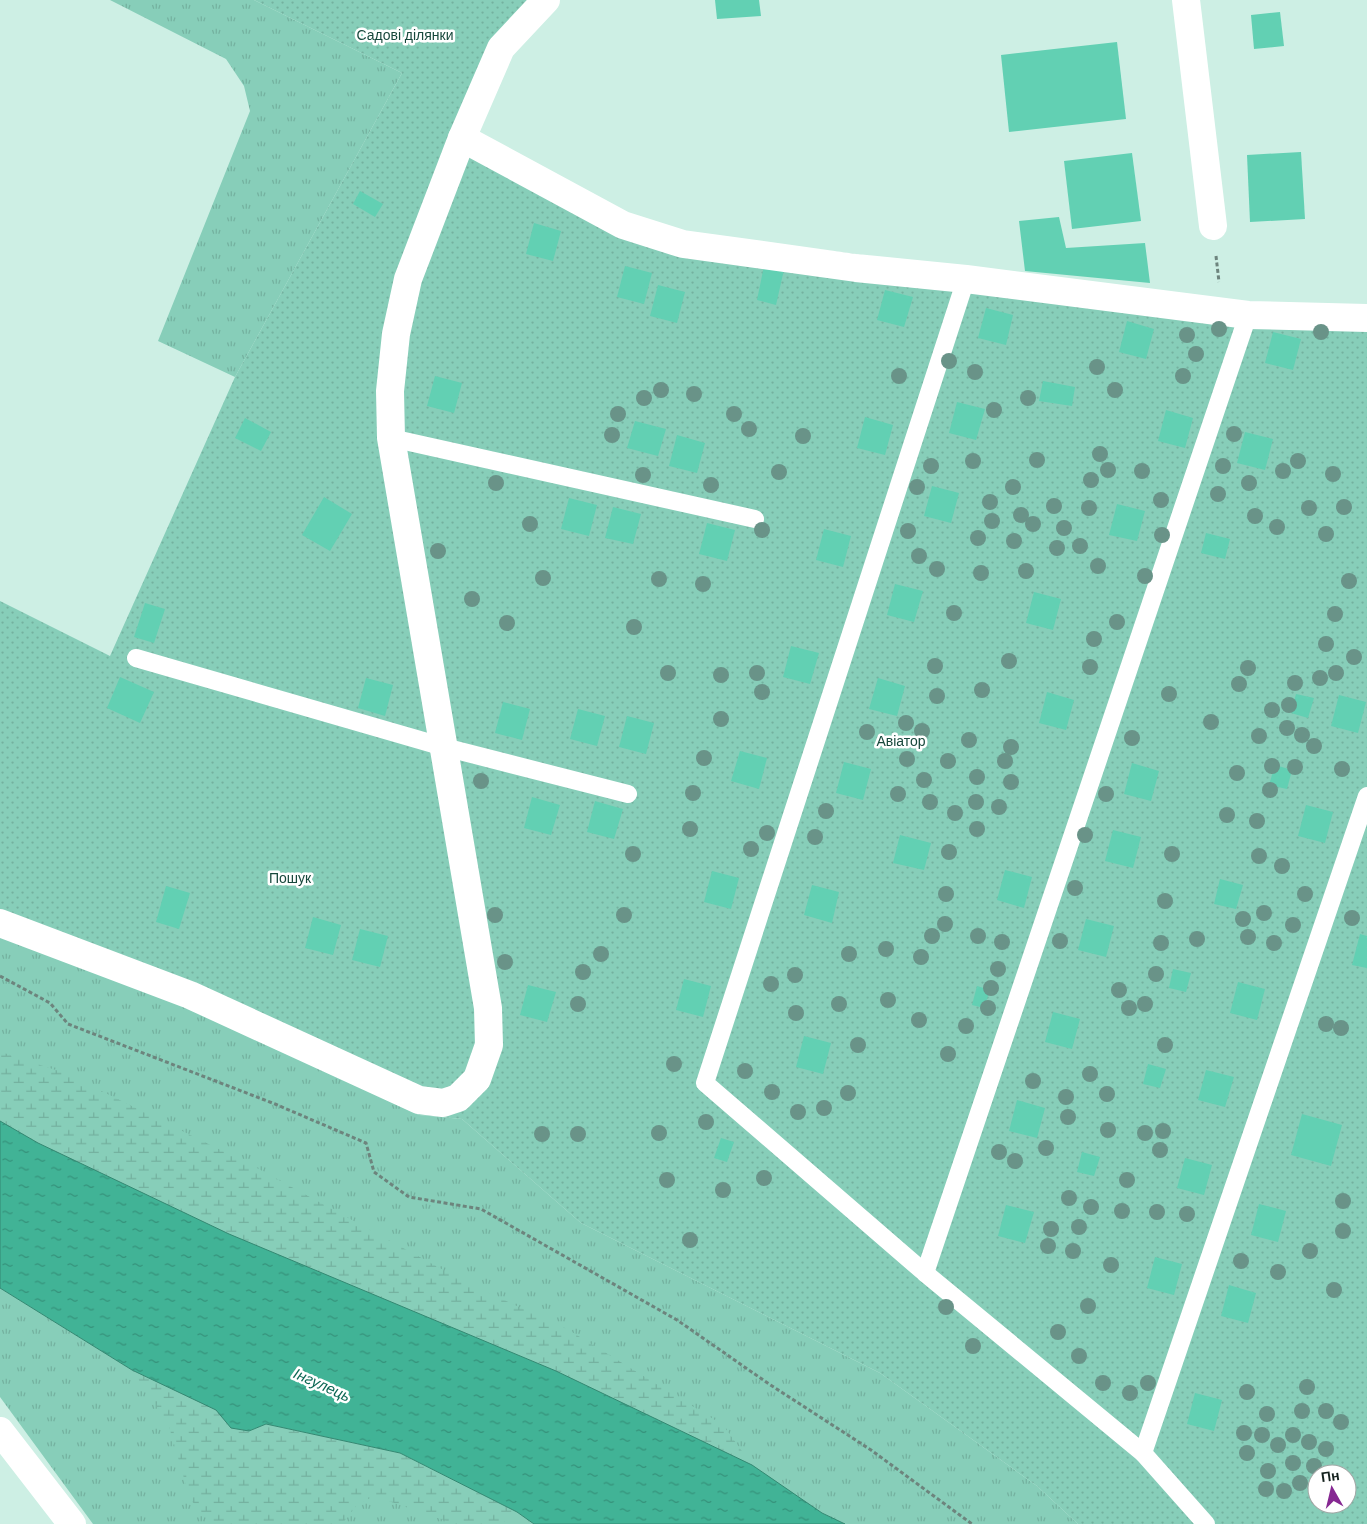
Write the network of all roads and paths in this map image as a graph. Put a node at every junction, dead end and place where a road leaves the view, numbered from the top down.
1 (546, 0) edge
2 (1186, 0) edge
3 (462, 138) junction
4 (1213, 226) joint
5 (966, 279) junction
6 (1235, 314) junction
7 (1367, 318) edge
8 (391, 438) junction
9 (755, 519) dead end
10 (136, 658) dead end
11 (444, 747) junction
12 (628, 794) dead end
13 (1367, 796) edge
14 (0, 923) edge
15 (0, 976) edge
16 (925, 1273) junction
17 (0, 1431) edge
18 (1143, 1453) junction
19 (72, 1524) edge
20 (972, 1524) edge
21 (1206, 1524) edge

1 - 3 street
2 - 4 street
3 - 5 street
3 - 8 street
4 - 6 path
5 - 6 street
5 - 16 lane
6 - 7 street
6 - 16 lane
8 - 9 lane
8 - 11 street
10 - 11 lane
11 - 12 lane
11 - 14 street
13 - 18 lane
15 - 20 path
16 - 18 lane
17 - 19 street
18 - 21 lane

